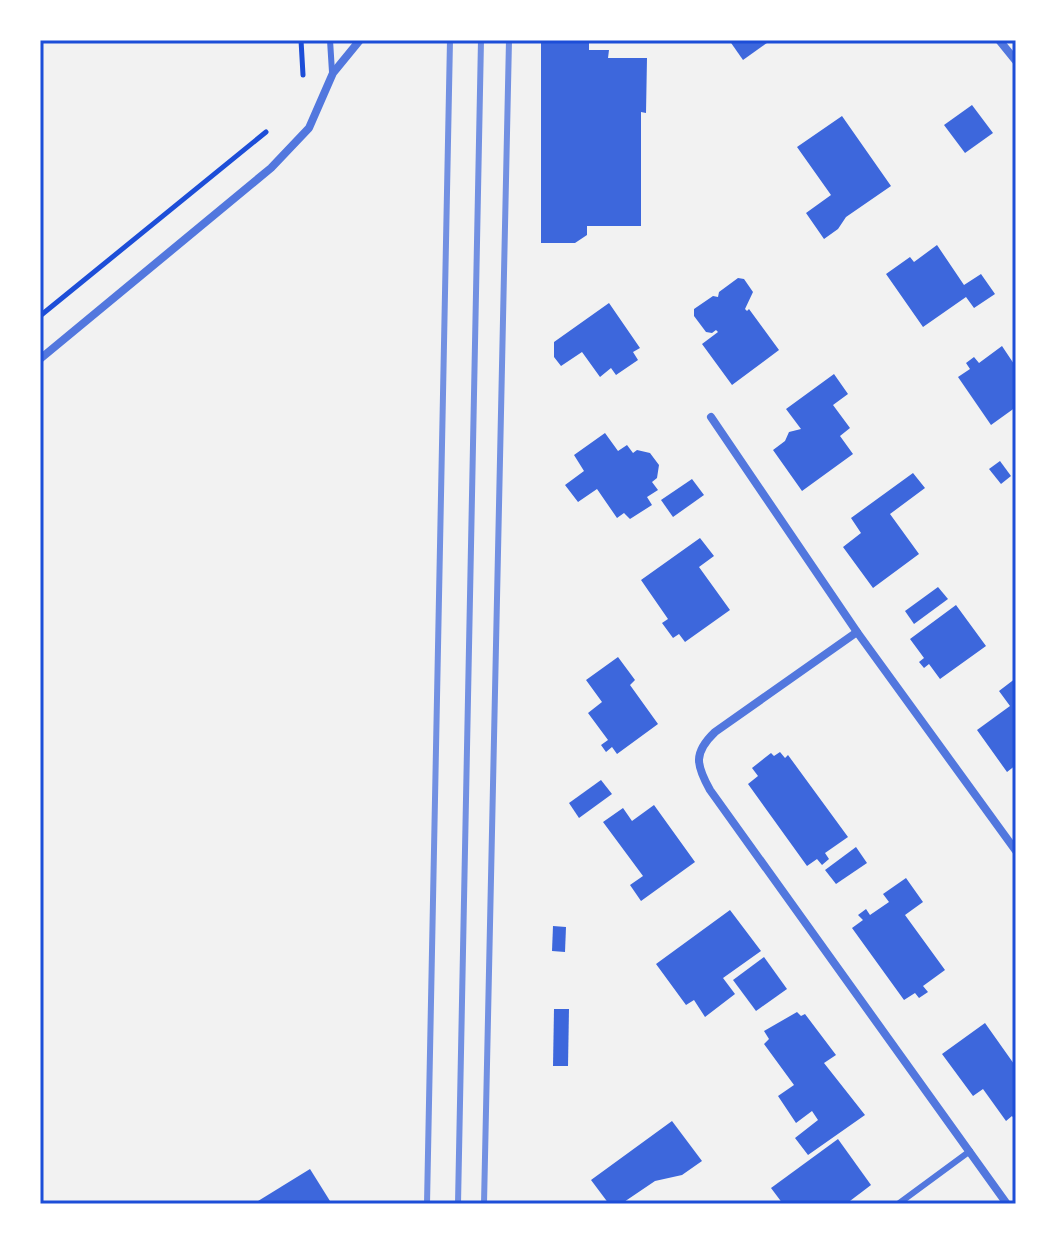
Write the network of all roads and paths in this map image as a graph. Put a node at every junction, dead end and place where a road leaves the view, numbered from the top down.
1 (301, 40) edge
2 (330, 40) edge
3 (360, 40) edge
4 (999, 40) edge
5 (1016, 61) edge
6 (333, 73) junction
7 (299, 86) dead end
8 (269, 129) dead end
9 (40, 316) edge
10 (40, 359) edge
11 (711, 417) dead end
12 (857, 632) junction
13 (1016, 851) edge
14 (970, 1151) junction
15 (898, 1204) edge
16 (1007, 1204) edge

1 - 7 path
2 - 6 lane
3 - 6 street
4 - 5 street
6 - 10 street
8 - 9 path
11 - 12 street
12 - 13 street
12 - 14 street
14 - 15 lane
14 - 16 street

